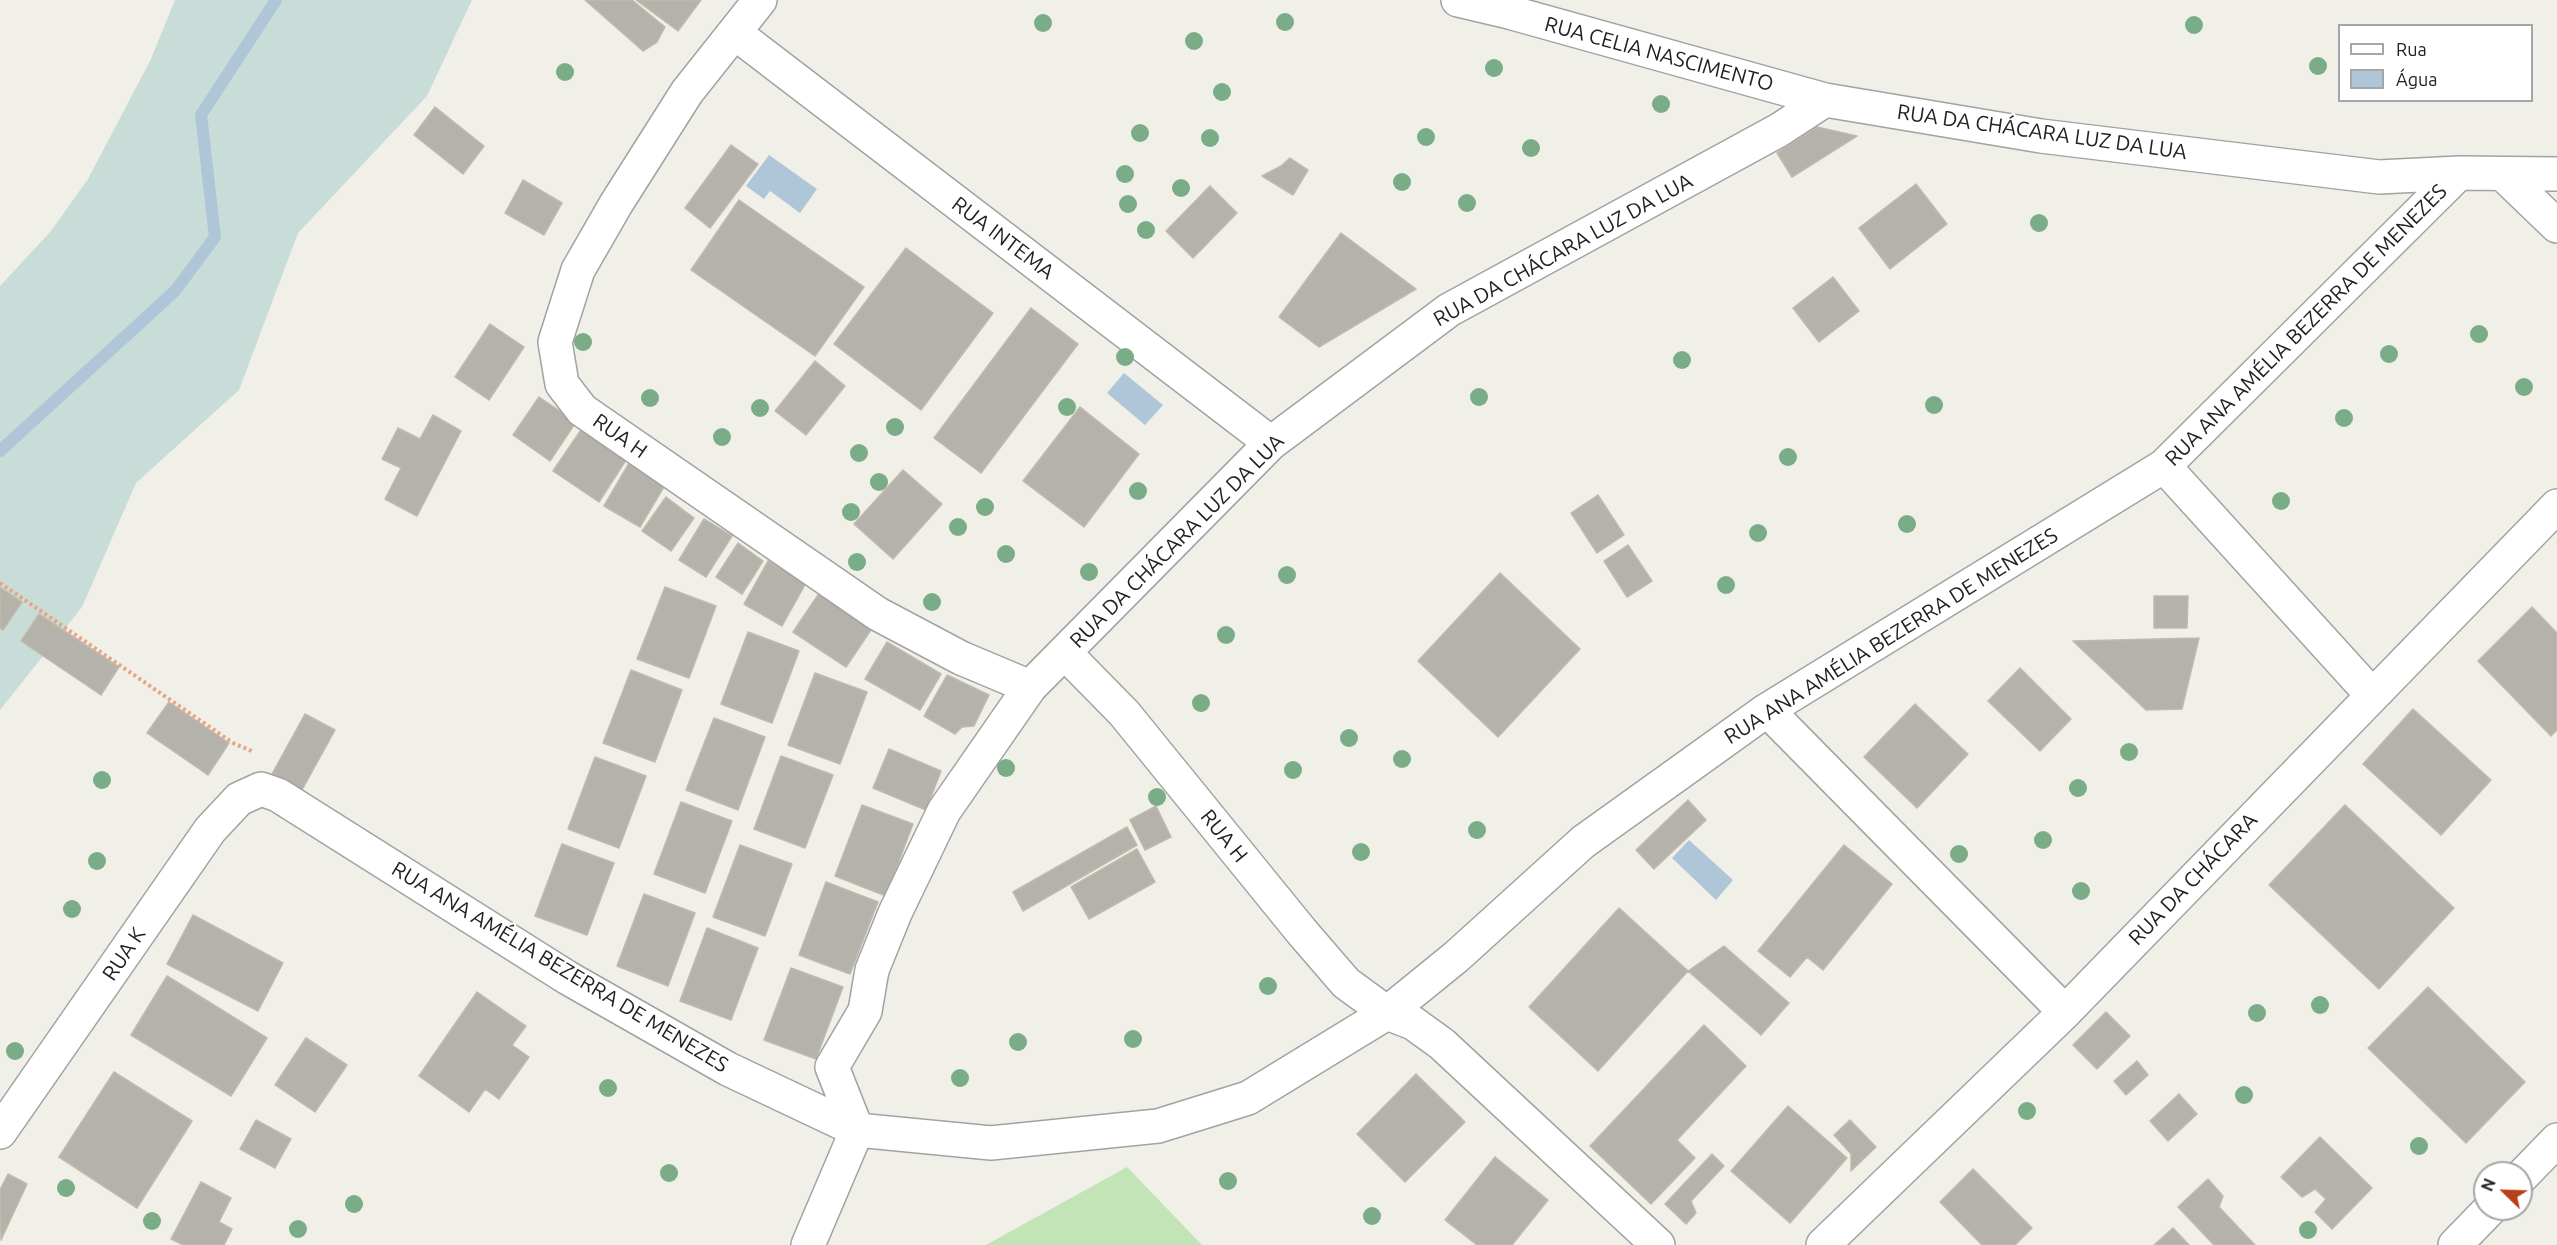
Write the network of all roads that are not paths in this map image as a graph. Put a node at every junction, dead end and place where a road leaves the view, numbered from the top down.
1 (760, 0) edge
2 (1458, 0) edge
3 (735, 33) junction
4 (1825, 100) junction
5 (2459, 173) junction
6 (2503, 174) junction
7 (2557, 174) edge
8 (2557, 226) edge
9 (1271, 443) junction
10 (2164, 466) junction
11 (2557, 506) edge
12 (1065, 653) junction
13 (1030, 687) junction
14 (2372, 695) junction
15 (1767, 710) junction
16 (261, 789) joint
17 (2065, 1012) junction
18 (1387, 1013) junction
19 (857, 1130) junction
20 (0, 1132) edge
21 (2557, 1140) edge
22 (2533, 1165) edge
23 (2479, 1221) edge
24 (808, 1245) edge
25 (1658, 1245) edge
26 (1822, 1245) edge
27 (2456, 1245) edge

1 - 3 street, RUA H
2 - 4 street, RUA CELIA NASCIMENTO
3 - 9 street, RUA INTEMA
3 - 13 street, RUA H
4 - 5 street, RUA DA CHÁCARA LUZ DA LUA
4 - 9 street, RUA DA CHÁCARA LUZ DA LUA
5 - 6 street, RUA ANA AMÉLIA BEZERRA DE MENEZES
5 - 10 street, RUA ANA AMÉLIA BEZERRA DE MENEZES
6 - 7 street, RUA ANA AMÉLIA BEZERRA DE MENEZES
6 - 8 street
9 - 12 street, RUA DA CHÁCARA LUZ DA LUA
10 - 14 street
10 - 15 street, RUA ANA AMÉLIA BEZERRA DE MENEZES
11 - 14 street, RUA DA CHÁCARA
12 - 13 street, RUA DA CHÁCARA LUZ DA LUA
12 - 18 street, RUA H
13 - 19 street, RUA DA CHÁCARA LUZ DA LUA
14 - 17 street, RUA DA CHÁCARA
15 - 17 street
15 - 18 street, RUA ANA AMÉLIA BEZERRA DE MENEZES
16 - 19 street, RUA ANA AMÉLIA BEZERRA DE MENEZES
16 - 20 street, RUA K
17 - 26 street, RUA DA CHÁCARA
18 - 19 street, RUA ANA AMÉLIA BEZERRA DE MENEZES
18 - 25 street, RUA H
19 - 24 street
21 - 22 street
23 - 27 street

